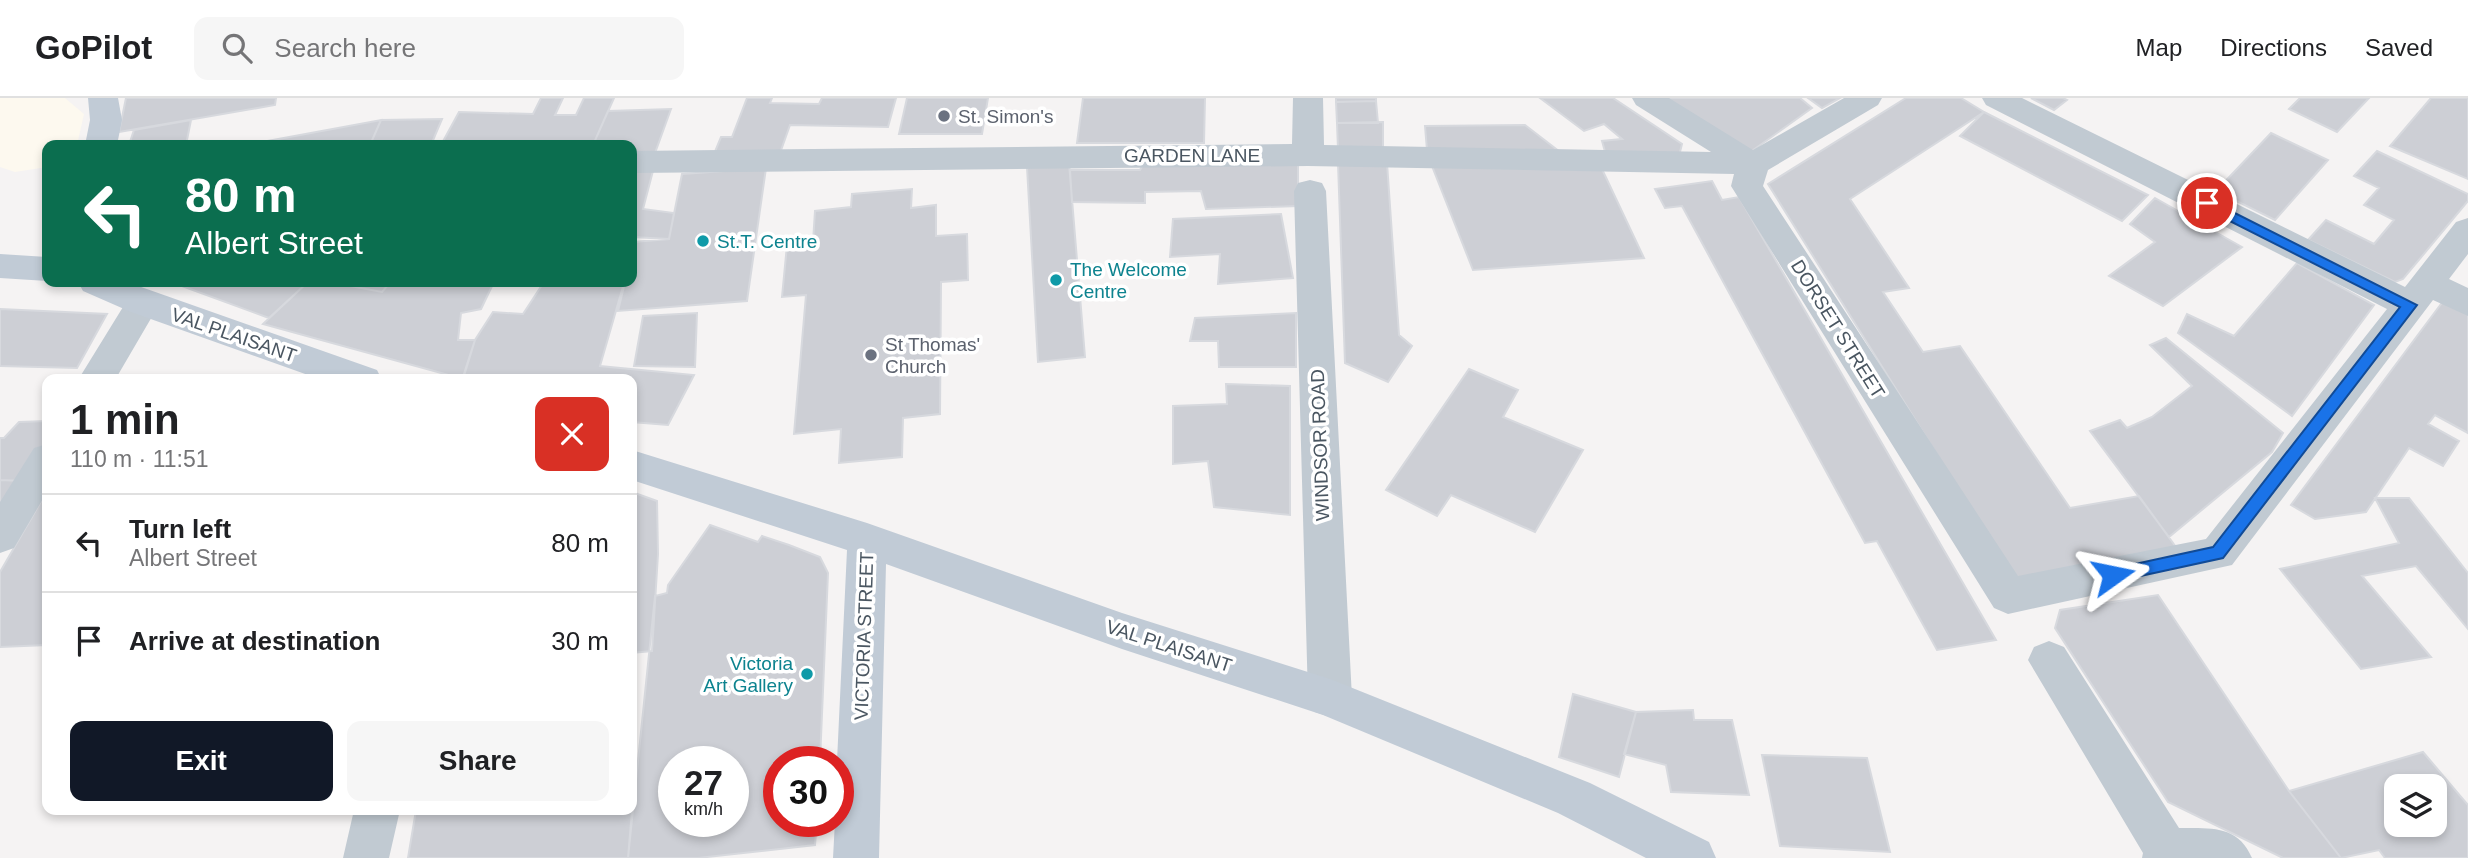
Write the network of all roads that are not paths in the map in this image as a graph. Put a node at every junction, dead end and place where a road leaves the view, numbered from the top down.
1 (103, 98) edge
2 (1308, 98) edge
3 (1647, 98) edge
4 (1867, 98) edge
5 (1997, 98) edge
6 (102, 140) edge
7 (637, 162) edge
8 (1753, 164) junction
9 (1309, 173) junction
10 (2468, 230) edge
11 (0, 266) edge
12 (42, 270) edge
13 (107, 287) edge
14 (2419, 294) junction
15 (143, 303) junction
16 (2468, 303) edge
17 (100, 374) edge
18 (347, 374) edge
19 (42, 467) edge
20 (637, 467) edge
21 (0, 536) edge
22 (867, 540) junction
23 (2049, 660) dead end
24 (1330, 698) junction
25 (376, 815) edge
26 (2166, 854) edge
27 (366, 858) edge
28 (856, 858) edge
29 (1693, 858) edge
30 (2230, 858) edge

1 - 6 main road
2 - 9 street, WINDSOR ROAD
3 - 8 street
4 - 8 street
5 - 14 street
7 - 9 street, GARDEN LANE
8 - 9 street, GARDEN LANE
8 - 14 street, DORSET STREET
9 - 24 street, WINDSOR ROAD
10 - 14 street
11 - 12 main road
13 - 15 main road, VAL PLAISANT
14 - 16 street
15 - 17 street
15 - 18 main road, VAL PLAISANT
19 - 21 street
20 - 22 main road, VAL PLAISANT
22 - 24 main road, VAL PLAISANT
22 - 28 main road, VICTORIA STREET
23 - 26 street
24 - 29 main road, VAL PLAISANT
25 - 27 street
26 - 30 street

